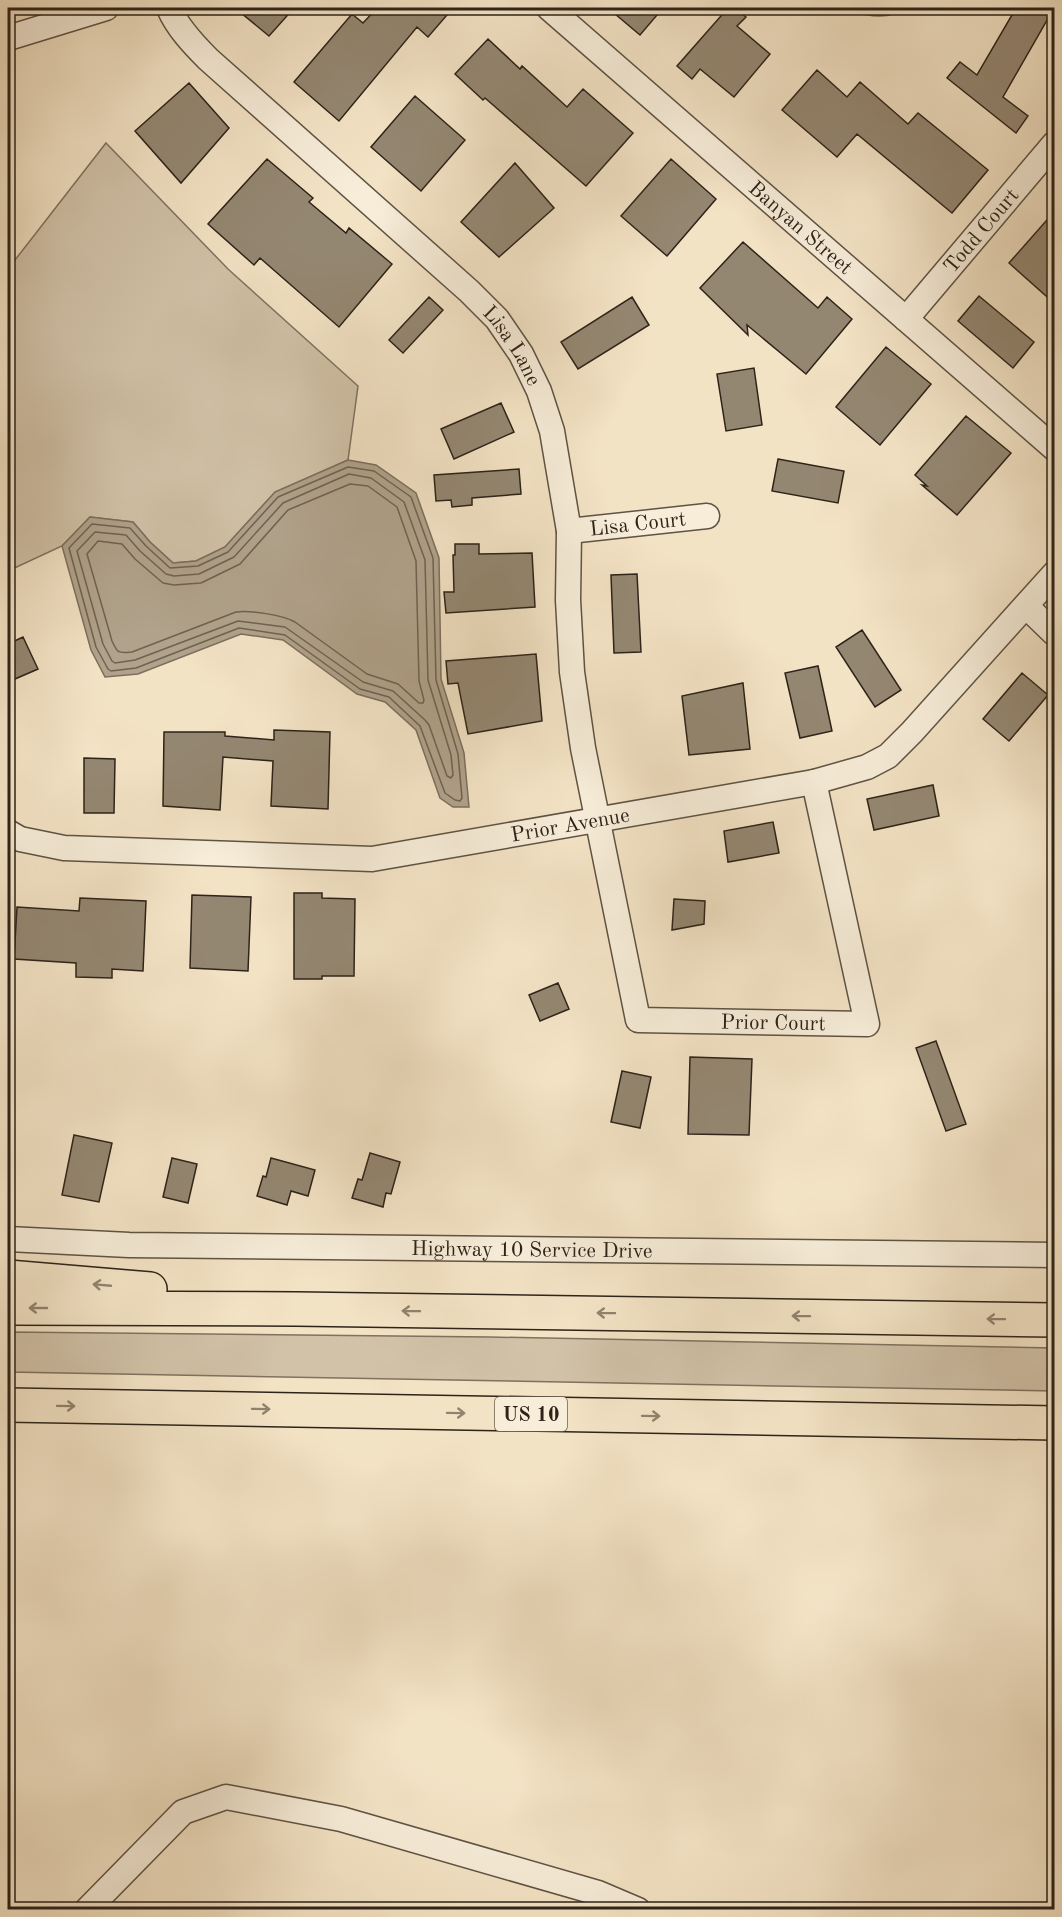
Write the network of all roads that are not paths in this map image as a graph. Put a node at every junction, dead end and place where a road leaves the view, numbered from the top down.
1 (106, 8) edge
2 (169, 8) edge
3 (549, 8) edge
4 (8, 38) edge
5 (1054, 144) edge
6 (906, 318) junction
7 (1054, 448) edge
8 (707, 516) dead end
9 (569, 531) junction
10 (1054, 574) edge
11 (1026, 606) junction
12 (1054, 633) edge
13 (814, 782) junction
14 (598, 819) junction
15 (8, 832) edge
16 (8, 1239) edge
17 (1054, 1255) edge
18 (8, 1276) edge
19 (8, 1308) edge
20 (327, 1310) junction
21 (1054, 1320) edge
22 (8, 1405) edge
23 (1054, 1423) edge
24 (87, 1910) edge
25 (638, 1910) edge

1 - 4 street
2 - 9 street, Lisa Lane
3 - 6 street, Banyan Street
5 - 6 street, Todd Court
6 - 7 street, Banyan Street
8 - 9 street, Lisa Court
9 - 14 street, Lisa Lane
10 - 11 street, Prior Avenue
11 - 12 street
11 - 13 street, Prior Avenue
13 - 14 street, Prior Avenue
13 - 14 street, Prior Court
14 - 15 street, Prior Avenue
16 - 17 street, Highway 10 Service Drive
20 -> 18 highway
20 -> 19 highway
21 -> 20 highway
22 -> 23 highway, US 10
24 - 25 street

